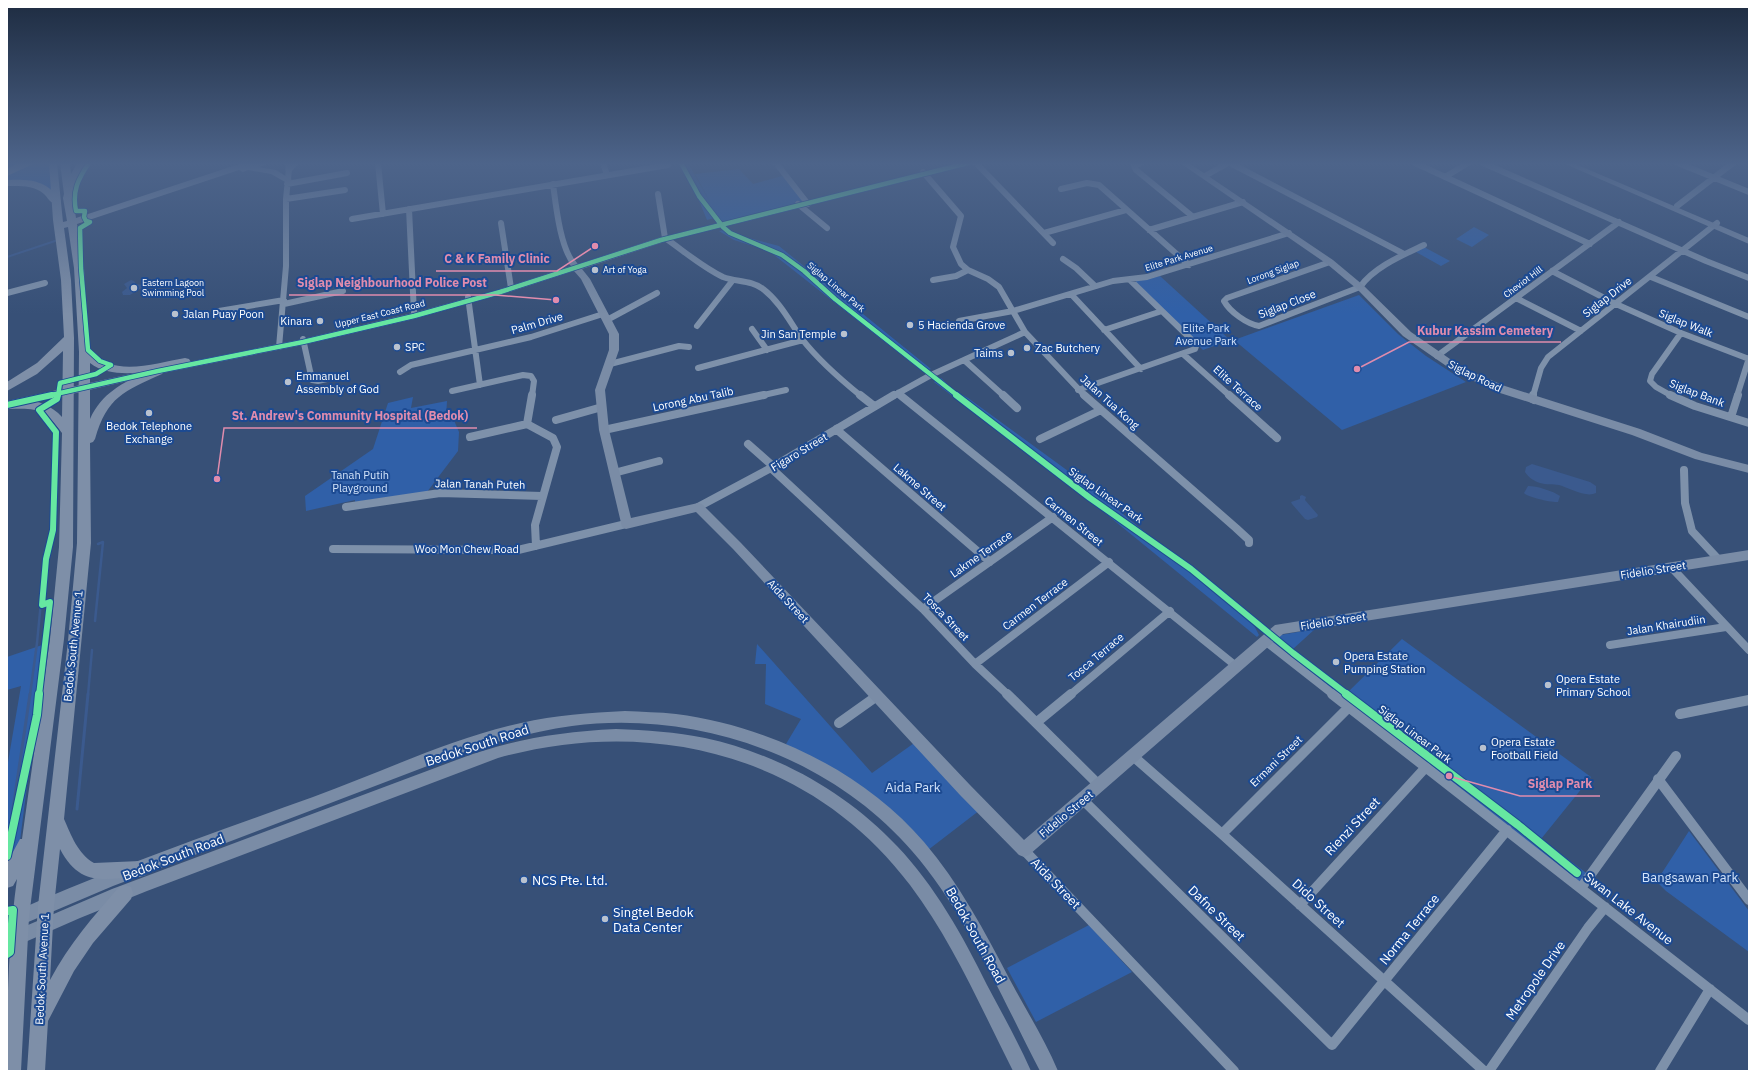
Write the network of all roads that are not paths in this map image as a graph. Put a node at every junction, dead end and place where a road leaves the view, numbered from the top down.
1 (57, 213) edge
2 (70, 213) edge
3 (104, 213) edge
4 (286, 213) edge
5 (386, 213) edge
6 (408, 213) edge
7 (557, 213) edge
8 (661, 213) edge
9 (762, 213) edge
10 (813, 213) edge
11 (959, 213) edge
12 (1025, 213) edge
13 (1114, 213) edge
14 (1130, 213) edge
15 (1189, 213) edge
16 (1202, 213) edge
17 (1260, 213) edge
18 (1327, 213) edge
19 (1524, 213) edge
20 (1599, 213) edge
21 (1689, 213) edge
22 (1693, 213) edge
23 (383, 214) joint
24 (1192, 216) junction
25 (352, 219) dead end
26 (1619, 222) junction
27 (501, 223) dead end
28 (72, 224) junction
29 (1715, 224) junction
30 (827, 228) dead end
31 (59, 230) junction
32 (1149, 230) junction
33 (1044, 233) junction
34 (1289, 233) junction
35 (1749, 236) edge
36 (665, 237) junction
37 (1749, 241) edge
38 (1053, 243) dead end
39 (1590, 244) junction
40 (1424, 245) dead end
41 (1682, 251) junction
42 (1404, 254) junction
43 (1063, 259) dead end
44 (1330, 262) junction
45 (575, 265) junction
46 (1189, 265) junction
47 (968, 270) junction
48 (1552, 271) junction
49 (1651, 277) junction
50 (1749, 278) edge
51 (733, 280) junction
52 (933, 280) dead end
53 (1130, 280) junction
54 (45, 283) dead end
55 (1095, 286) junction
56 (1360, 286) junction
57 (511, 287) junction
58 (344, 290) dead end
59 (657, 292) dead end
60 (7, 293) edge
61 (1071, 294) junction
62 (1516, 298) junction
63 (468, 299) junction
64 (1224, 301) joint
65 (284, 302) junction
66 (1616, 304) junction
67 (1013, 310) junction
68 (219, 311) dead end
69 (1162, 311) junction
70 (414, 313) junction
71 (605, 317) junction
72 (1749, 317) edge
73 (959, 320) dead end
74 (697, 326) dead end
75 (752, 329) dead end
76 (1104, 330) junction
77 (1581, 331) junction
78 (1025, 332) junction
79 (1681, 334) junction
80 (69, 338) junction
81 (303, 340) junction
82 (803, 340) junction
83 (280, 345) junction
84 (689, 347) dead end
85 (476, 349) junction
86 (767, 350) junction
87 (84, 352) junction
88 (1183, 354) junction
89 (1437, 356) junction
90 (217, 357) junction
91 (1749, 359) edge
92 (964, 360) junction
93 (185, 362) junction
94 (610, 364) junction
95 (698, 368) dead end
96 (1141, 369) junction
97 (158, 371) junction
98 (400, 372) dead end
99 (340, 376) dead end
100 (85, 385) junction
101 (480, 385) junction
102 (7, 387) edge
103 (68, 389) junction
104 (786, 390) dead end
105 (1078, 390) junction
106 (452, 391) dead end
107 (898, 393) junction
108 (1534, 400) junction
109 (8, 403) edge
110 (602, 406) junction
111 (874, 406) junction
112 (1017, 408) dead end
113 (1101, 410) junction
114 (1731, 417) junction
115 (556, 420) dead end
116 (1749, 423) edge
117 (527, 424) junction
118 (836, 429) junction
119 (604, 430) junction
120 (67, 431) junction
121 (470, 437) dead end
122 (1277, 438) dead end
123 (1040, 439) dead end
124 (748, 444) dead end
125 (659, 461) dead end
126 (84, 462) junction
127 (1732, 466) junction
128 (773, 468) junction
129 (1749, 469) edge
130 (1684, 470) dead end
131 (614, 473) junction
132 (1749, 474) edge
133 (542, 496) junction
134 (346, 507) dead end
135 (698, 507) junction
136 (1053, 517) junction
137 (626, 524) junction
138 (1249, 542) dead end
139 (536, 546) junction
140 (333, 549) dead end
141 (1749, 555) edge
142 (1719, 560) junction
143 (990, 562) junction
144 (1108, 562) junction
145 (1671, 567) junction
146 (923, 609) junction
147 (1170, 611) junction
148 (1726, 627) junction
149 (1266, 641) junction
150 (1610, 645) dead end
151 (1749, 650) edge
152 (975, 664) junction
153 (1236, 666) junction
154 (877, 696) junction
155 (1749, 700) edge
156 (1349, 707) junction
157 (1680, 714) dead end
158 (1037, 722) junction
159 (839, 723) dead end
160 (1676, 756) dead end
161 (1134, 757) junction
162 (1426, 767) junction
163 (1658, 779) junction
164 (1100, 786) junction
165 (1082, 800) junction
166 (54, 818) junction
167 (1507, 830) junction
168 (1222, 834) junction
169 (30, 838) junction
170 (1024, 850) junction
171 (140, 869) junction
172 (7, 880) edge
173 (1581, 888) junction
174 (125, 893) junction
175 (1749, 900) edge
176 (1300, 904) junction
177 (46, 906) junction
178 (1605, 907) junction
179 (13, 920) edge
180 (44, 926) junction
181 (13, 939) edge
182 (1384, 982) junction
183 (1710, 989) junction
184 (7, 1018) edge
185 (1749, 1020) edge
186 (39, 1021) junction
187 (14, 1037) junction
188 (1332, 1045) joint
189 (12, 1071) edge
190 (36, 1071) edge
191 (1022, 1071) edge
192 (1049, 1071) edge
193 (1234, 1071) edge
194 (1484, 1071) edge
195 (1489, 1071) edge
196 (1660, 1071) edge

1 - 31 main road, Bedok South Avenue 1
2 - 28 main road, Bedok South Avenue 1
3 - 28 main road
4 - 65 street
5 - 23 street
6 - 70 street
7 - 45 street
8 - 36 street
9 - 36 main road, Upper East Coast Road
10 - 30 street
11 - 47 street, Jalan Tua Kong
12 - 33 street
13 - 33 street
14 - 32 street
15 - 24 street
16 - 24 street
17 - 34 main road, Siglap Road
18 - 42 street
19 - 39 street
20 - 26 street
21 - 29 main road
22 - 29 main road
23 - 25 street
24 - 32 street
26 - 39 street, Cheviot Hill
26 - 41 street
27 - 57 street
28 - 31 main road
28 - 87 main road, Bedok South Avenue 1
29 - 35 main road
29 - 37 main road
29 - 41 street, Siglap Drive
31 - 80 main road, Bedok South Avenue 1
32 - 46 street
33 - 38 street
34 - 44 main road, Siglap Road
34 - 46 street, Elite Park Avenue
36 - 45 main road, Upper East Coast Road
36 - 51 street
39 - 48 street, Cheviot Hill
40 - 42 street, Siglap Close
41 - 49 street, Siglap Drive
41 - 50 street
42 - 56 street, Siglap Close
43 - 55 street
44 - 56 main road, Siglap Road
44 - 64 street, Lorong Siglap
45 - 57 main road, Upper East Coast Road
45 - 71 main road
46 - 53 street, Elite Park Avenue
47 - 52 street
47 - 67 street, Jalan Tua Kong
48 - 62 street, Cheviot Hill
48 - 66 street, Siglap Walk
49 - 66 street, Siglap Drive
49 - 72 street
51 - 74 street
51 - 82 street
53 - 55 street, Elite Park Avenue
53 - 69 street
54 - 60 street
55 - 61 street, Elite Park Avenue
56 - 64 street, Siglap Close
56 - 89 main road, Siglap Road
57 - 63 main road, Upper East Coast Road
58 - 65 street
59 - 71 street, Palm Drive
61 - 67 street, Elite Park Avenue
61 - 76 street
62 - 77 street
62 - 89 street, Cheviot Hill
63 - 70 main road, Upper East Coast Road
63 - 81 main road, Upper East Coast Road
63 - 85 street
65 - 68 street
65 - 83 street
66 - 77 street, Siglap Drive
66 - 79 street, Siglap Walk
67 - 73 street, Elite Park Avenue
67 - 78 street, Jalan Tua Kong
69 - 76 street
69 - 88 street
70 - 81 main road, Upper East Coast Road
71 - 85 street, Palm Drive
71 - 94 main road
75 - 86 street
76 - 96 street
77 - 108 street, Siglap Drive
78 - 92 street, Figaro Street
78 - 105 street, Jalan Tua Kong
79 - 91 street, Siglap Walk
79 - 114 street, Siglap Bank
80 - 102 main road
80 - 103 main road, Bedok South Avenue 1
81 - 83 main road, Upper East Coast Road
81 - 99 street
82 - 86 street
82 - 111 street
83 - 90 main road, Upper East Coast Road
84 - 94 street
85 - 98 street, Palm Drive
85 - 101 street
86 - 95 street
87 - 93 main road
87 - 100 main road, Bedok South Avenue 1
88 - 96 street
88 - 122 street, Elite Terrace
89 - 108 main road, Siglap Road
90 - 93 main road, Upper East Coast Road
90 - 97 main road, Upper East Coast Road
91 - 114 street
92 - 107 street, Figaro Street
92 - 112 street
93 - 100 main road, Upper East Coast Road
94 - 110 main road
96 - 105 street
97 - 100 main road, Upper East Coast Road
97 - 126 main road
100 - 103 main road, Upper East Coast Road
100 - 126 main road, Bedok South Avenue 1
101 - 106 street
101 - 117 street
103 - 109 main road, Upper East Coast Road
103 - 120 main road, Bedok South Avenue 1
104 - 119 street, Lorong Abu Talib
105 - 113 street, Jalan Tua Kong
107 - 111 street, Figaro Street
107 - 136 street, Carmen Street
108 - 127 main road, Siglap Road
109 - 120 main road
110 - 115 street
110 - 119 main road
111 - 118 street, Figaro Street
113 - 123 street
113 - 138 street, Jalan Tua Kong
114 - 116 street, Siglap Bank
117 - 121 street
117 - 133 street
118 - 128 street, Figaro Street
118 - 143 street, Lakme Street
119 - 131 main road
120 - 169 main road, Bedok South Avenue 1
124 - 128 street, Tosca Street
125 - 131 street
126 - 166 main road, Bedok South Avenue 1
127 - 129 main road, Siglap Road
127 - 132 main road
128 - 135 street, Figaro Street
128 - 146 street, Tosca Street
130 - 142 street
131 - 137 main road
133 - 134 street, Jalan Tanah Puteh
133 - 139 street
135 - 137 main road, Figaro Street
135 - 154 main road, Aida Street
136 - 143 street, Lakme Terrace
136 - 144 street, Carmen Street
137 - 139 street, Woo Mon Chew Road
139 - 140 street, Woo Mon Chew Road
141 - 142 main road, Fidelio Street
142 - 145 main road, Fidelio Street
143 - 146 street, Lakme Terrace
144 - 147 street, Carmen Street
144 - 152 street, Carmen Terrace
145 - 148 street
145 - 149 main road, Fidelio Street
146 - 152 street, Tosca Street
147 - 153 street, Carmen Street
147 - 158 street, Tosca Terrace
148 - 150 street, Jalan Khairudiin
148 - 151 street
149 - 153 main road, Fidelio Street
149 - 156 street, Swan Lake Avenue
152 - 158 street, Tosca Street
153 - 161 main road, Fidelio Street
154 - 159 street
154 - 170 main road, Aida Street
155 - 157 street
156 - 162 street, Swan Lake Avenue
156 - 168 street, Ermani Street
158 - 164 street, Tosca Street
160 - 163 street
161 - 164 main road, Fidelio Street
161 - 168 street, Dido Street
162 - 167 street, Swan Lake Avenue
162 - 176 street, Rienzi Street
163 - 173 street
163 - 175 street
164 - 165 main road, Fidelio Street
165 - 170 main road, Fidelio Street
165 - 188 street, Dafne Street
166 - 171 main road
166 - 177 main road, Bedok South Avenue 1
167 - 173 street, Swan Lake Avenue
167 - 182 street, Norma Terrace
168 - 176 street, Dido Street
169 - 172 main road
169 - 179 main road, Bedok South Avenue 1
170 - 193 street, Aida Street
171 - 177 main road, Bedok South Road
171 - 192 main road, Bedok South Road
173 - 178 street, Swan Lake Avenue
174 - 180 main road, Bedok South Road
174 - 186 main road
174 - 191 main road, Bedok South Road
176 - 182 street, Dido Street
177 - 179 main road, Bedok South Road
177 - 180 main road, Bedok South Avenue 1
178 - 183 street, Swan Lake Avenue
178 - 195 street, Metropole Drive
179 - 181 main road, Bedok South Avenue 1
180 - 181 main road, Bedok South Road
180 - 186 main road, Bedok South Avenue 1
181 - 187 main road, Bedok South Avenue 1
182 - 188 street, Norma Terrace
182 - 194 street, Dido Street
183 - 185 street, Swan Lake Avenue
183 - 196 street
184 - 187 main road
186 - 190 main road, Bedok South Avenue 1
187 - 189 main road, Bedok South Avenue 1

